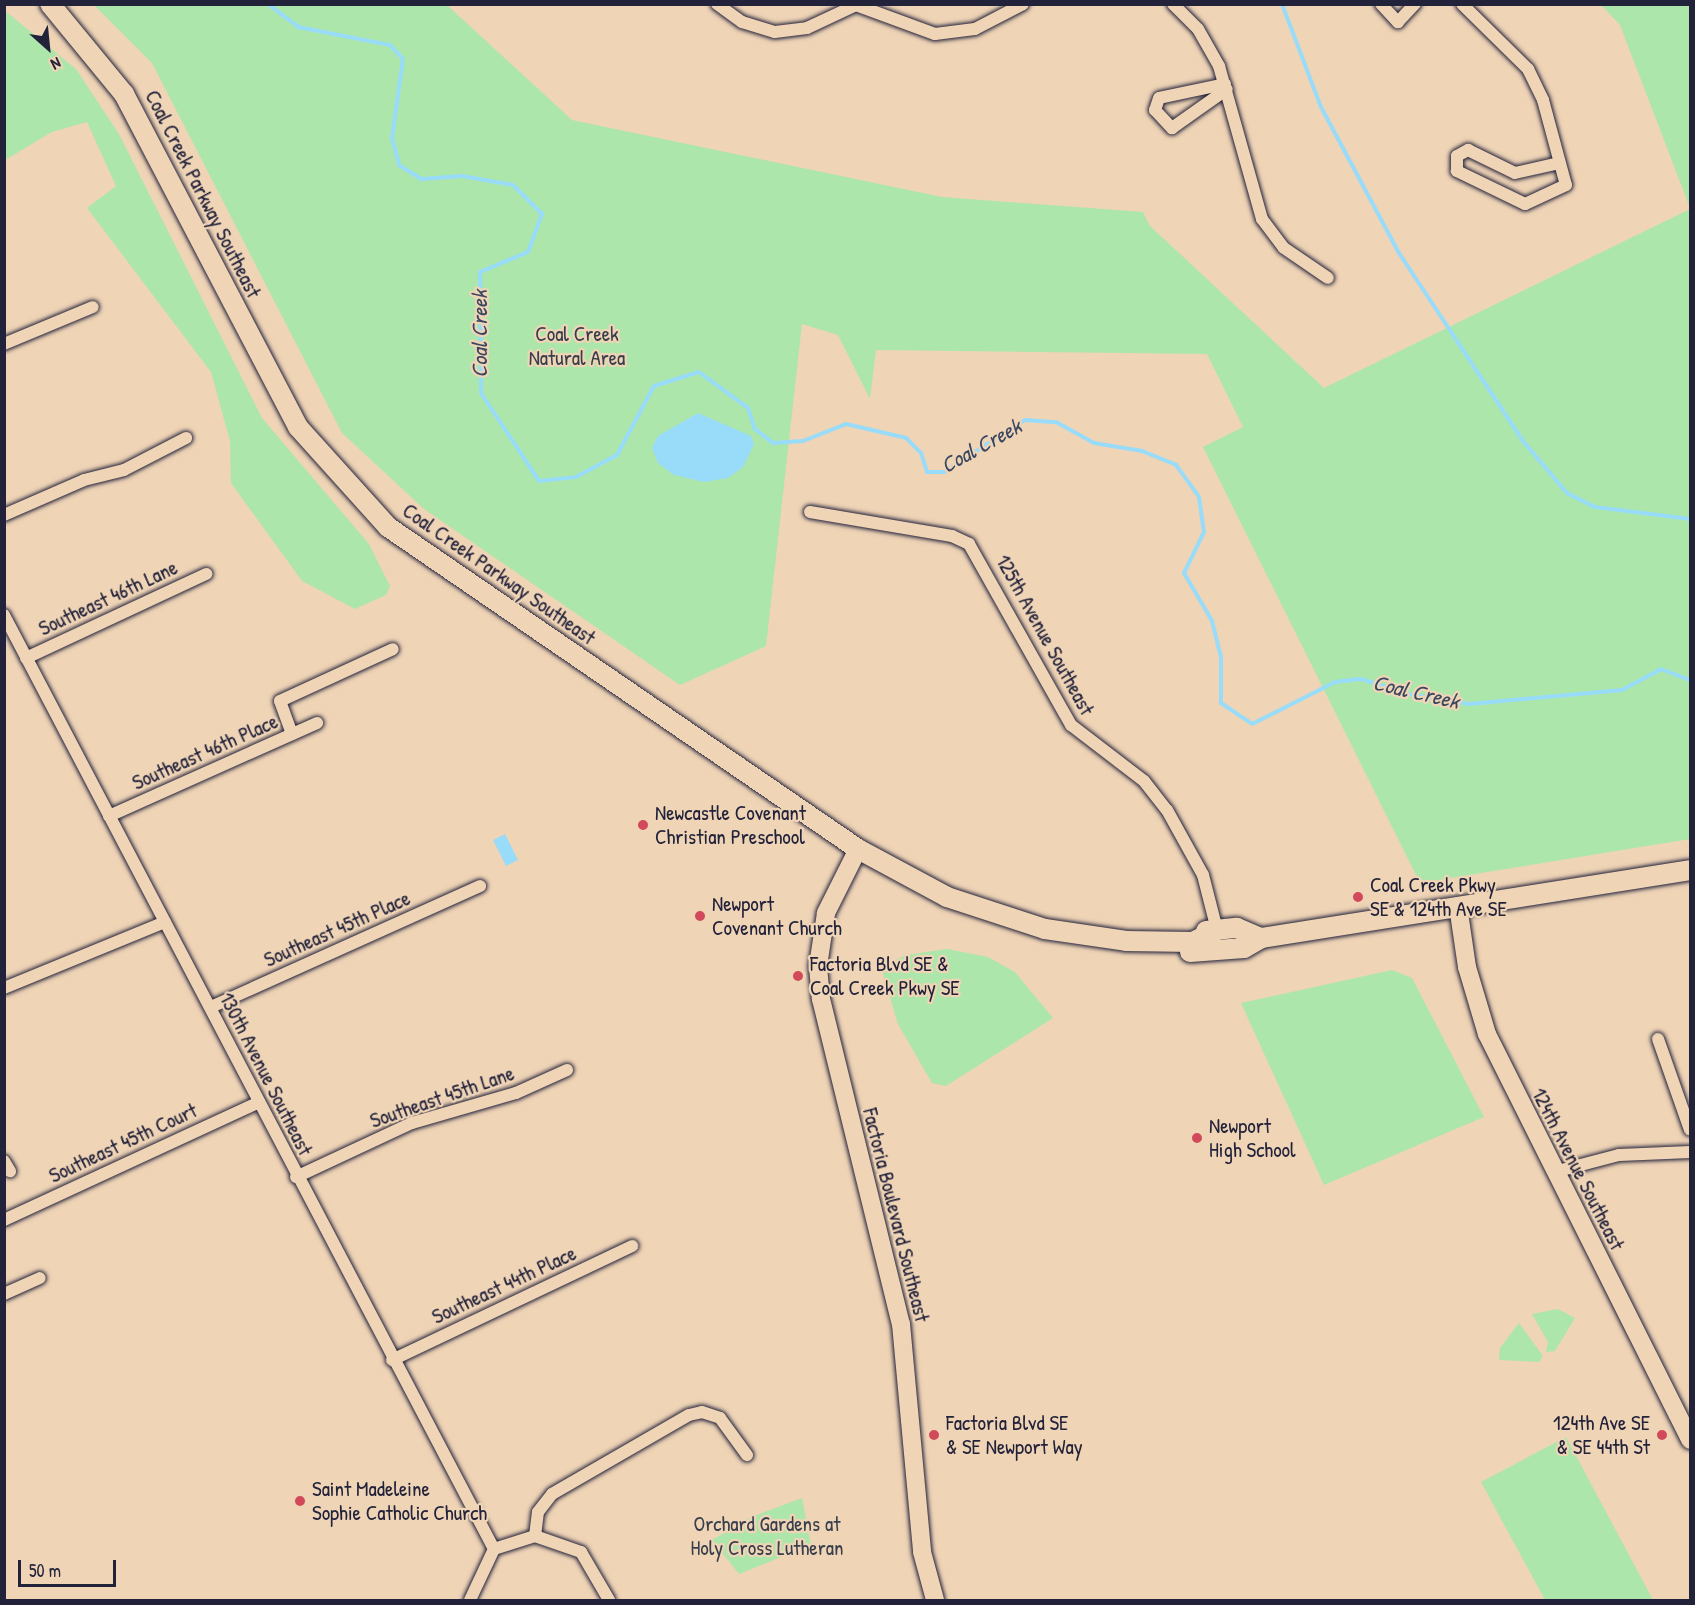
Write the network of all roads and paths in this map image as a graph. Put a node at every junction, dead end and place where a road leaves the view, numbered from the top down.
1 (50, 4) edge
2 (717, 4) edge
3 (1023, 4) edge
4 (1173, 4) edge
5 (1381, 4) edge
6 (1414, 4) edge
7 (1462, 4) edge
8 (856, 5) edge
9 (1226, 86) junction
10 (1559, 163) junction
11 (1328, 278) dead end
12 (93, 307) dead end
13 (4, 344) edge
14 (186, 438) dead end
15 (810, 512) dead end
16 (4, 515) edge
17 (206, 574) dead end
18 (4, 615) edge
19 (393, 649) dead end
20 (26, 658) junction
21 (317, 723) dead end
22 (292, 734) junction
23 (109, 816) junction
24 (858, 849) junction
25 (1690, 870) edge
26 (480, 886) dead end
27 (1458, 906) junction
28 (165, 922) junction
29 (1216, 930) junction
30 (1098, 938) junction
31 (1261, 938) junction
32 (4, 987) edge
33 (211, 1007) junction
34 (1658, 1039) dead end
35 (567, 1070) dead end
36 (259, 1102) junction
37 (1690, 1130) edge
38 (1690, 1152) edge
39 (1554, 1172) junction
40 (296, 1177) junction
41 (4, 1220) edge
42 (632, 1246) dead end
43 (40, 1278) dead end
44 (4, 1294) edge
45 (392, 1360) junction
46 (1690, 1440) edge
47 (747, 1455) dead end
48 (535, 1536) junction
49 (494, 1549) junction
50 (927, 1578) junction
51 (470, 1600) edge
52 (609, 1600) edge
53 (927, 1600) edge
54 (935, 1600) edge

1 - 24 main road, Coal Creek Parkway Southeast
2 - 8 street
3 - 8 street
4 - 9 street
5 - 6 street
7 - 10 street
9 - 9 street
9 - 11 street
10 - 10 street
12 - 13 street
14 - 16 street
15 - 29 street, 125th Avenue Southeast
17 - 20 street, Southeast 46th Lane
18 - 20 street, 130th Avenue Southeast
19 - 22 street
20 - 23 street, 130th Avenue Southeast
21 - 22 street, Southeast 46th Place
22 - 23 street, Southeast 46th Place
23 - 28 street, 130th Avenue Southeast
24 - 30 main road, Coal Creek Parkway Southeast
24 - 50 main road, Factoria Boulevard Southeast
25 - 27 main road, Coal Creek Parkway Southeast
26 - 33 street, Southeast 45th Place
27 - 31 main road, Coal Creek Parkway Southeast
27 - 39 main road, 124th Avenue Southeast
28 - 32 street
28 - 33 street, 130th Avenue Southeast
29 - 30 main road
29 - 31 main road, Coal Creek Parkway Southeast
30 - 31 main road, Coal Creek Parkway Southeast
33 - 36 street, 130th Avenue Southeast
34 - 37 street
35 - 40 street, Southeast 45th Lane
36 - 40 street, 130th Avenue Southeast
36 - 41 street, Southeast 45th Court
38 - 39 street
39 - 46 main road, 124th Avenue Southeast
40 - 45 street, 130th Avenue Southeast
42 - 45 street, Southeast 44th Place
43 - 44 street
45 - 49 street, 130th Avenue Southeast
47 - 48 street
48 - 49 street
48 - 52 street
49 - 51 street
50 - 53 main road
50 - 54 main road, Factoria Boulevard Southeast

